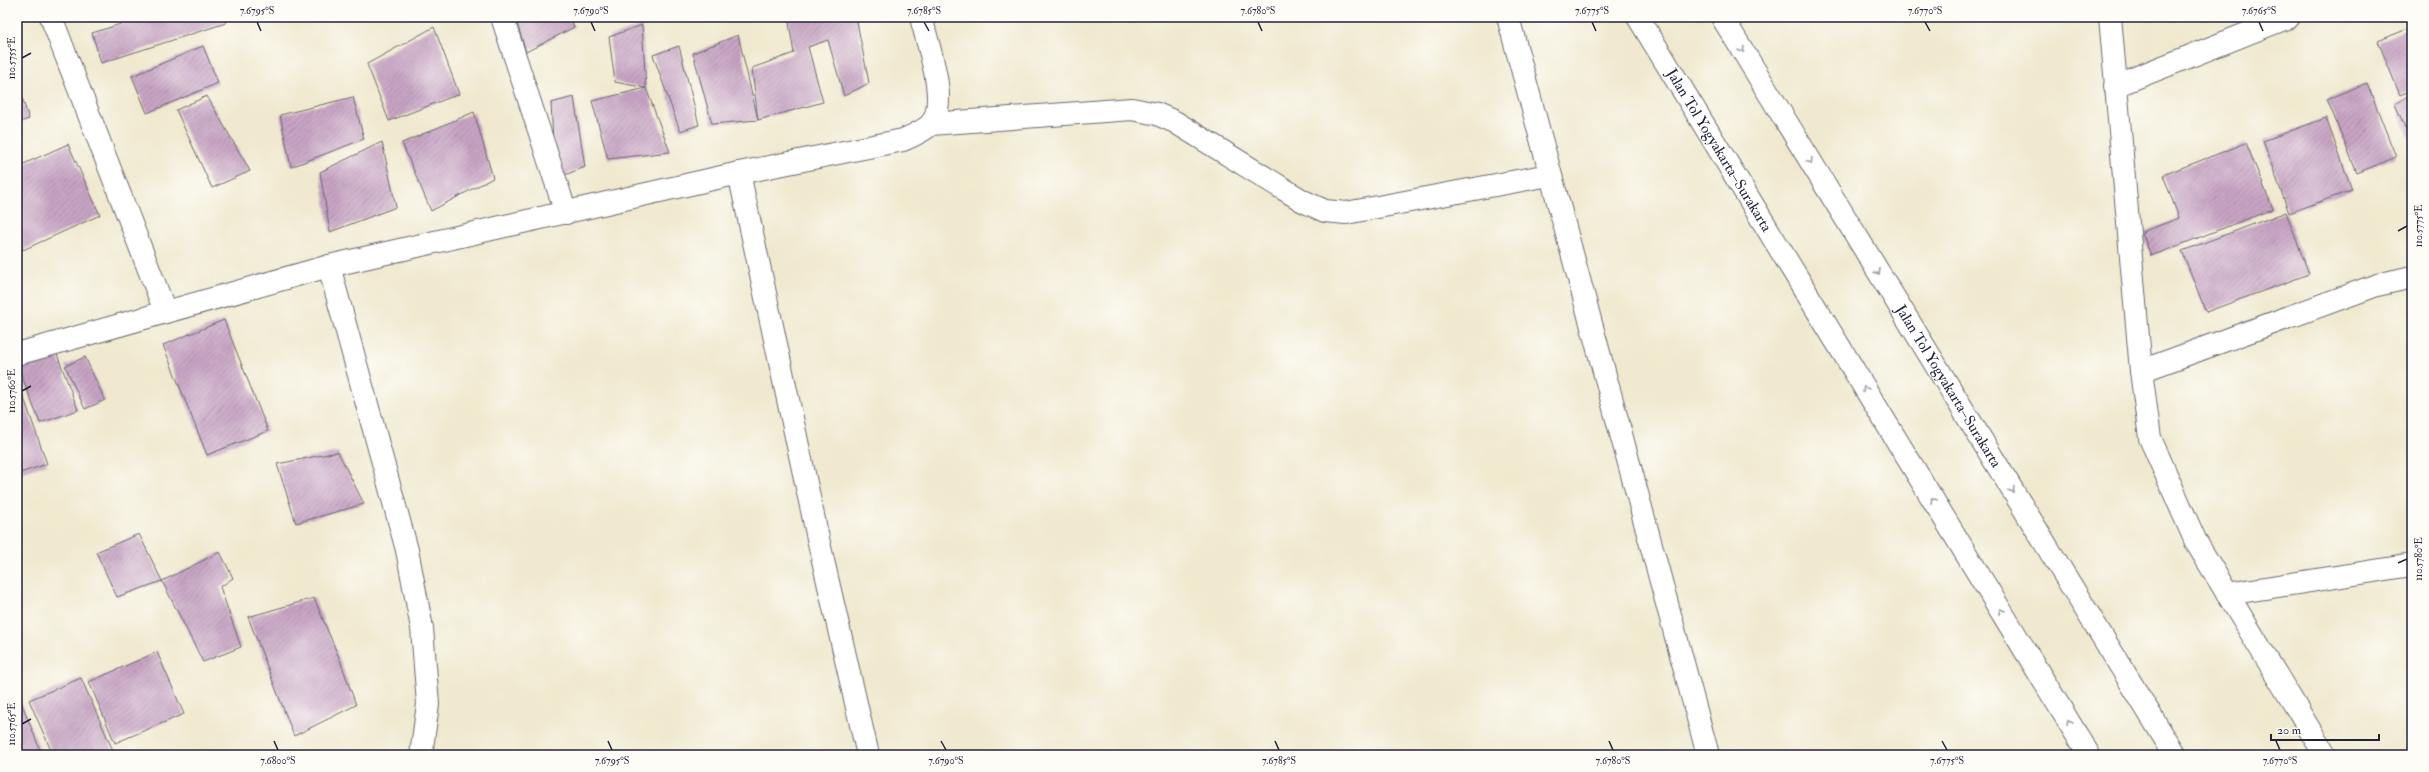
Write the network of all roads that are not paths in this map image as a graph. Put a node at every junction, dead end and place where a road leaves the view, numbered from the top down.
1 (52, 17) edge
2 (502, 17) edge
3 (921, 17) edge
4 (1508, 17) edge
5 (1638, 17) edge
6 (1722, 17) edge
7 (2110, 17) edge
8 (2289, 17) edge
9 (2115, 86) junction
10 (931, 124) junction
11 (739, 173) junction
12 (1549, 174) junction
13 (566, 213) junction
14 (329, 266) junction
15 (2412, 277) edge
16 (166, 311) junction
17 (17, 354) edge
18 (2141, 371) junction
19 (2412, 564) edge
20 (2227, 594) junction
21 (421, 755) edge
22 (868, 755) edge
23 (1708, 755) edge
24 (2089, 755) edge
25 (2175, 755) edge
26 (2325, 755) edge

1 - 16 main road
2 - 13 main road
3 - 10 main road
4 - 12 main road
24 -> 5 main road, Jalan Tol Yogyakarta–Surakarta
6 -> 25 main road, Jalan Tol Yogyakarta–Surakarta
7 - 9 main road
8 - 9 main road
9 - 18 main road
10 - 11 main road
10 - 12 main road
11 - 13 main road
11 - 22 main road
12 - 23 main road
13 - 14 main road
14 - 16 main road
14 - 21 main road
15 - 18 main road
16 - 17 main road
18 - 20 main road
19 - 20 main road
20 - 26 main road

